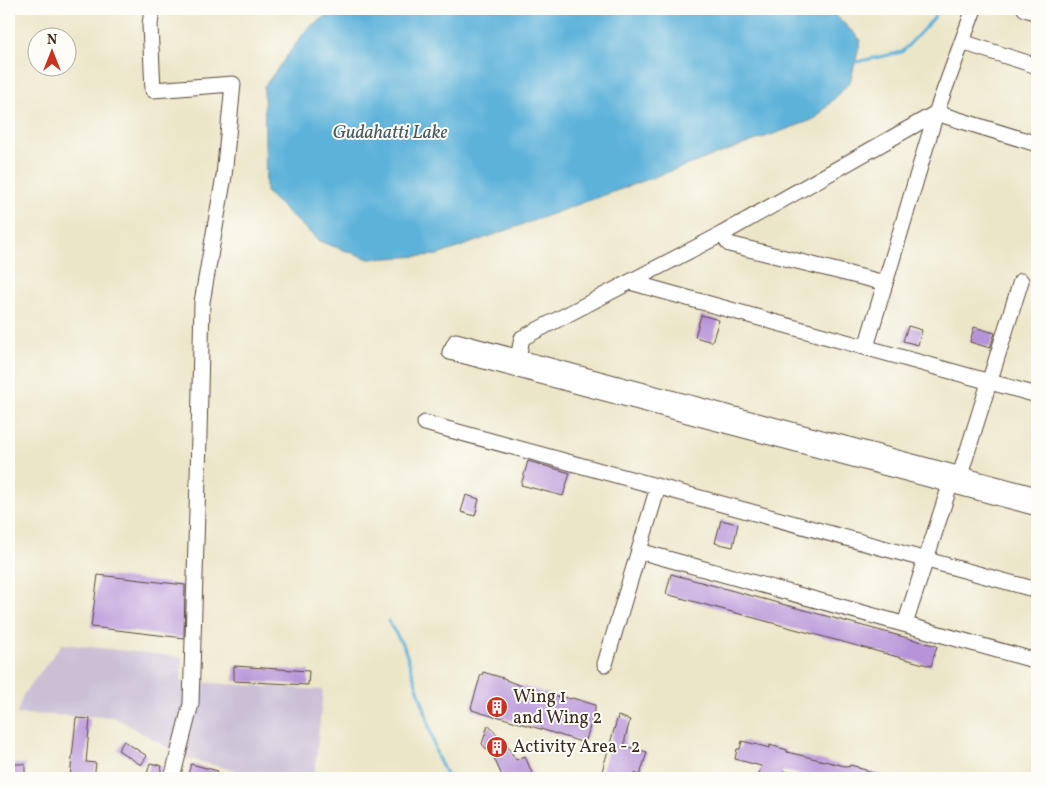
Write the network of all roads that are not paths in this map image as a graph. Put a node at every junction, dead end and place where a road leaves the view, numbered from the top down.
1 (152, 9) edge
2 (974, 9) edge
3 (1025, 9) edge
4 (1037, 13) edge
5 (962, 42) junction
6 (1037, 66) edge
7 (936, 113) junction
8 (1037, 144) edge
9 (722, 234) junction
10 (1021, 281) dead end
11 (630, 282) junction
12 (885, 283) junction
13 (866, 347) junction
14 (518, 358) junction
15 (989, 381) junction
16 (1037, 395) edge
17 (425, 423) dead end
18 (954, 478) junction
19 (658, 487) junction
20 (1037, 495) edge
21 (1037, 508) edge
22 (639, 551) junction
23 (926, 560) junction
24 (1037, 590) edge
25 (906, 624) junction
26 (1037, 660) edge
27 (605, 664) dead end
28 (172, 778) edge

1 - 28 street
2 - 5 street
3 - 4 street
5 - 6 street
5 - 7 street
7 - 8 street
7 - 9 street
7 - 12 street
9 - 11 street
9 - 12 street
10 - 15 street
11 - 13 street
11 - 14 street
12 - 13 street
13 - 15 street
14 - 18 street
14 - 18 street
15 - 16 street
15 - 18 street
17 - 19 street
18 - 20 street
18 - 21 street
18 - 23 street
19 - 22 street
19 - 23 street
22 - 25 street
22 - 27 street
23 - 24 street
23 - 25 street
25 - 26 street

